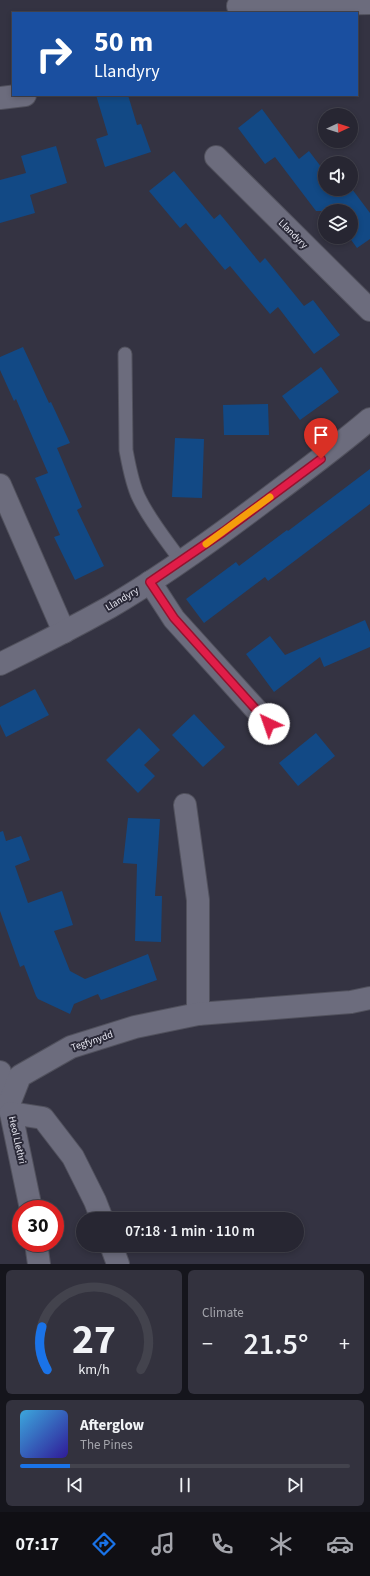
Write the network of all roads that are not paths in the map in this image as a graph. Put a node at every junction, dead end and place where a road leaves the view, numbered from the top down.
1 (370, 2) edge
2 (238, 6) dead end
3 (17, 96) edge
4 (0, 98) edge
5 (216, 157) dead end
6 (370, 310) edge
7 (125, 354) dead end
8 (370, 419) edge
9 (0, 485) edge
10 (181, 561) junction
11 (150, 582) junction
12 (64, 632) junction
13 (0, 664) edge
14 (269, 724) dead end
15 (185, 805) dead end
16 (370, 998) edge
17 (198, 1014) junction
18 (0, 1072) edge
19 (10, 1108) junction
20 (29, 1200) edge
21 (99, 1212) edge
22 (37, 1252) edge
23 (114, 1252) edge
24 (38, 1264) edge
25 (118, 1264) edge

1 - 2 street
3 - 4 street
5 - 6 street, Llandyry
7 - 10 lane
8 - 10 street, Llandyry
9 - 12 street
10 - 11 street, Llandyry
11 - 12 street, Llandyry
11 - 14 street
12 - 13 street, Llandyry
15 - 17 street
16 - 17 street, Tegfynydd
17 - 19 street, Tegfynydd
18 - 19 street, Heol Llethri
19 - 20 street, Heol Llethri
19 - 21 street
22 - 24 street
23 - 25 street

